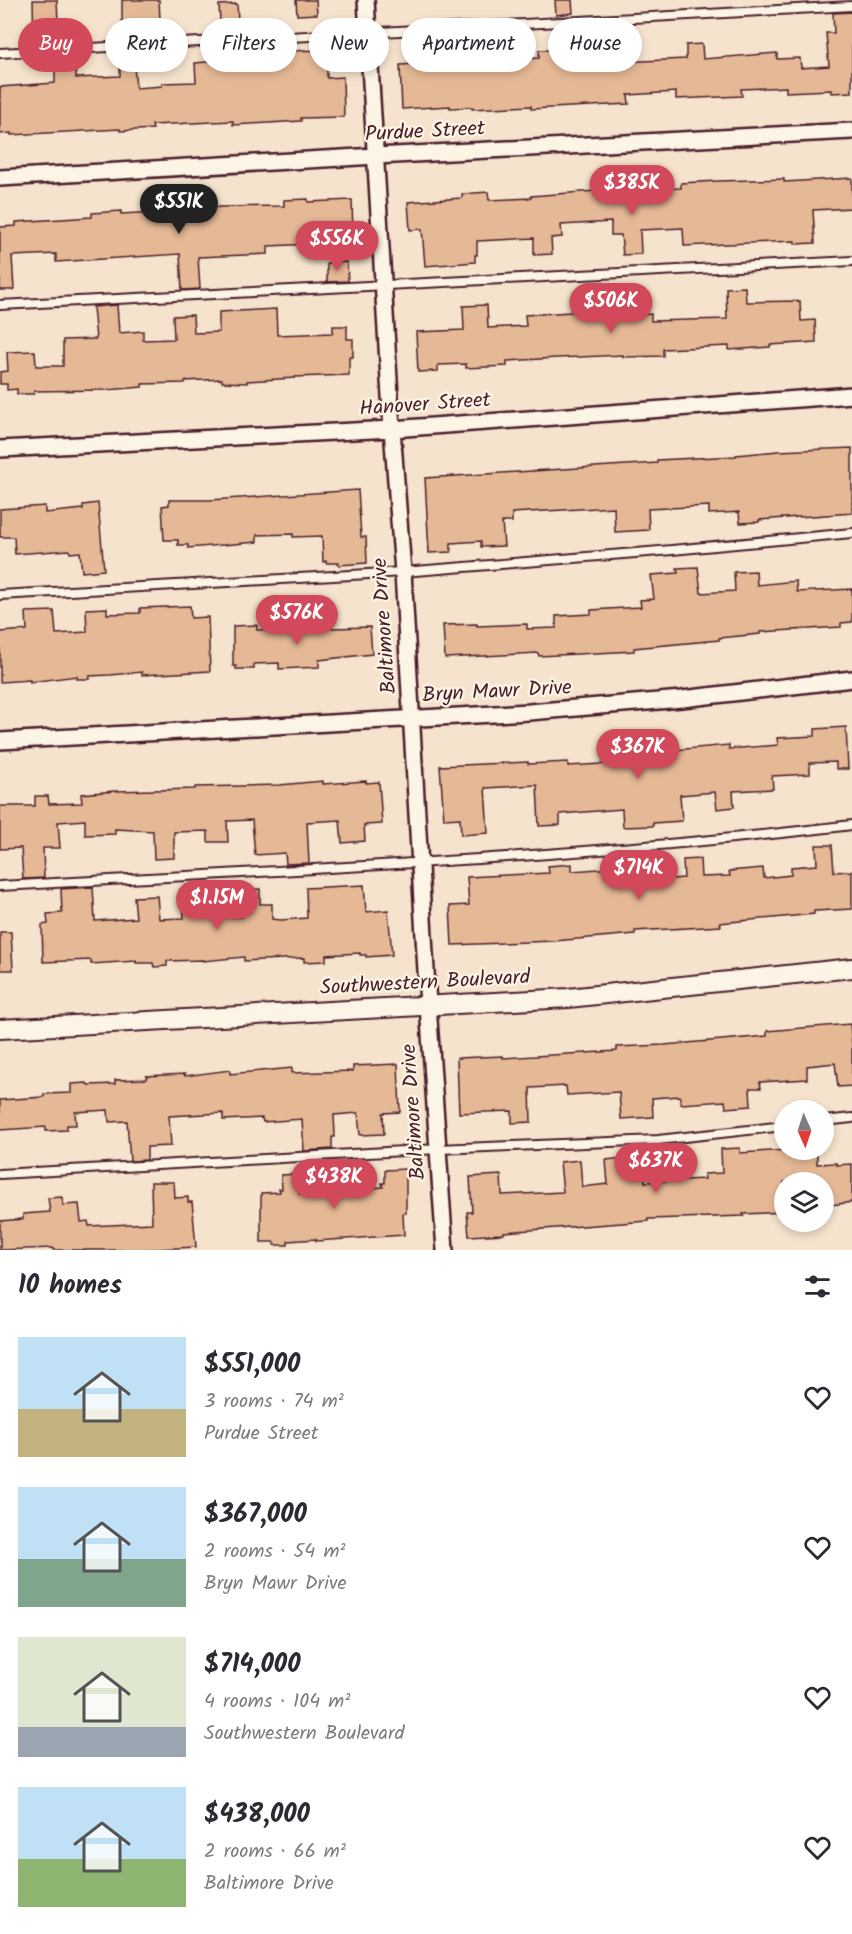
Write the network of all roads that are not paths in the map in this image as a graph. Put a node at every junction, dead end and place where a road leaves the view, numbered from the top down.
1 (366, 0) edge
2 (852, 6) edge
3 (367, 18) edge
4 (389, 32) edge
5 (309, 36) edge
6 (0, 53) edge
7 (371, 72) edge
8 (852, 132) edge
9 (376, 156) junction
10 (0, 178) edge
11 (852, 261) edge
12 (384, 285) junction
13 (0, 305) edge
14 (852, 395) edge
15 (392, 429) junction
16 (0, 449) edge
17 (852, 533) edge
18 (404, 572) junction
19 (0, 595) edge
20 (852, 679) edge
21 (412, 717) junction
22 (0, 741) edge
23 (852, 825) edge
24 (420, 862) junction
25 (0, 886) edge
26 (852, 968) edge
27 (428, 1005) junction
28 (0, 1029) edge
29 (852, 1118) edge
30 (834, 1121) edge
31 (774, 1127) edge
32 (438, 1149) junction
33 (0, 1174) edge
34 (445, 1250) edge

1 - 3 street, Baltimore Drive
2 - 4 lane
5 - 6 lane
7 - 9 street, Baltimore Drive
8 - 9 street, Purdue Street
9 - 10 street, Purdue Street
9 - 12 street, Baltimore Drive
11 - 12 lane
12 - 13 lane
12 - 15 street, Baltimore Drive
14 - 15 street, Hanover Street
15 - 16 street, Hanover Street
15 - 18 street, Baltimore Drive
17 - 18 lane
18 - 19 lane
18 - 21 street, Baltimore Drive
20 - 21 street, Bryn Mawr Drive
21 - 22 street, Bryn Mawr Drive
21 - 24 street, Baltimore Drive
23 - 24 lane
24 - 25 lane
24 - 27 street, Baltimore Drive
26 - 27 street, Southwestern Boulevard
27 - 28 street, Southwestern Boulevard
27 - 32 street, Baltimore Drive
29 - 30 lane
31 - 32 lane
32 - 33 lane
32 - 34 street, Baltimore Drive

